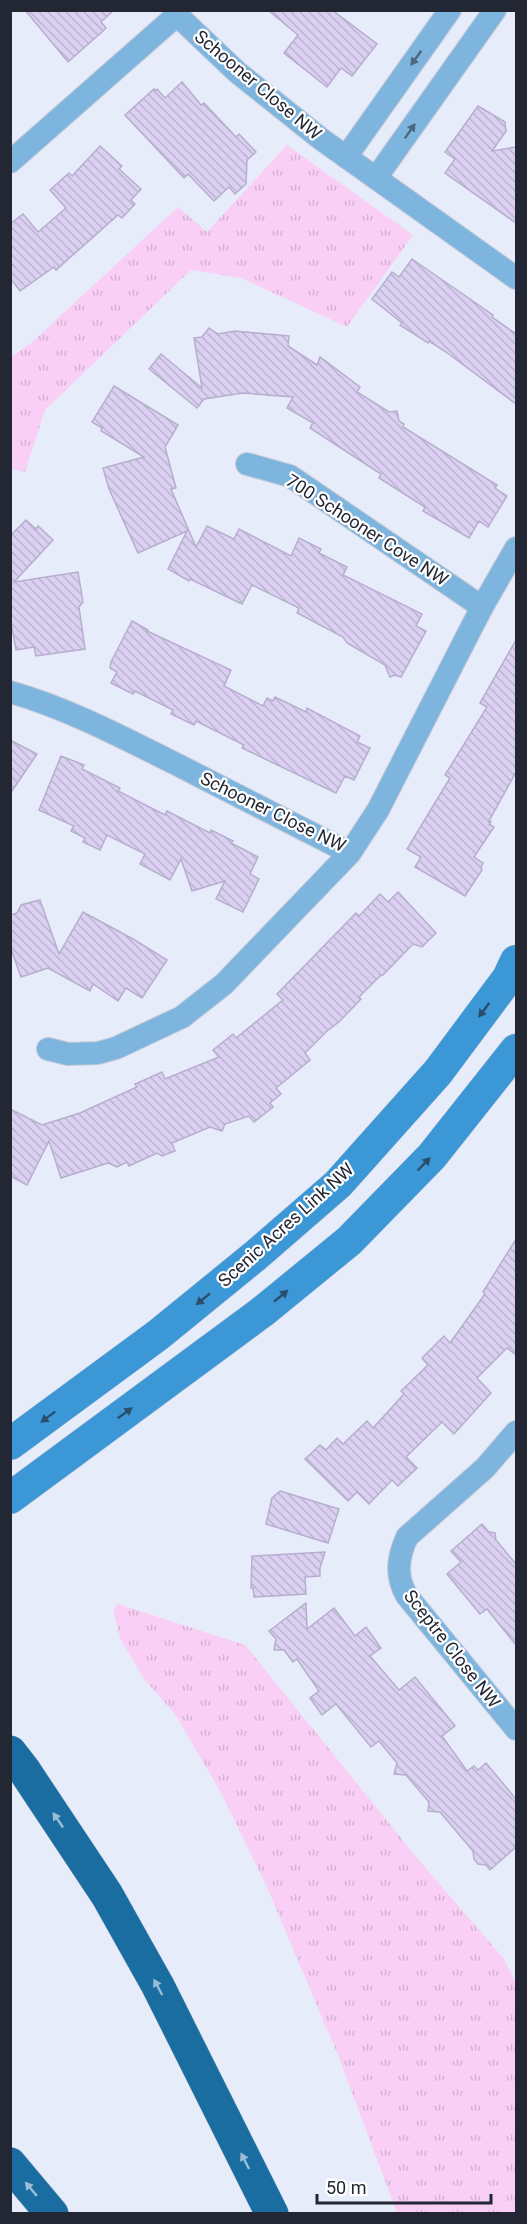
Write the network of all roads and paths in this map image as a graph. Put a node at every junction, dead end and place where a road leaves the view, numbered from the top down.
1 (450, 10) edge
2 (495, 10) edge
3 (174, 13) edge
4 (346, 157) junction
5 (10, 162) edge
6 (376, 178) junction
7 (516, 278) edge
8 (247, 464) dead end
9 (516, 548) edge
10 (482, 607) junction
11 (10, 692) edge
12 (350, 853) junction
13 (516, 961) edge
14 (48, 1048) dead end
15 (516, 1050) edge
16 (516, 1432) edge
17 (10, 1444) edge
18 (10, 1498) edge
19 (516, 1729) edge
20 (15, 1755) edge
21 (10, 2164) edge
22 (52, 2214) edge
23 (272, 2214) edge

1 -> 4 street
6 -> 2 street
3 - 4 street, Schooner Close NW
3 - 5 street, Schooner Close NW
4 - 6 street, Schooner Close NW
6 - 7 street, Schooner Close NW
8 - 10 street, 700 Schooner Cove NW
9 - 10 street, Schooner Close NW
10 - 12 street, Schooner Close NW
11 - 12 street, Schooner Close NW
12 - 14 street
13 -> 17 street, Scenic Acres Link NW
18 -> 15 street
16 - 19 street, Sceptre Close NW
23 -> 20 highway
22 -> 21 highway

